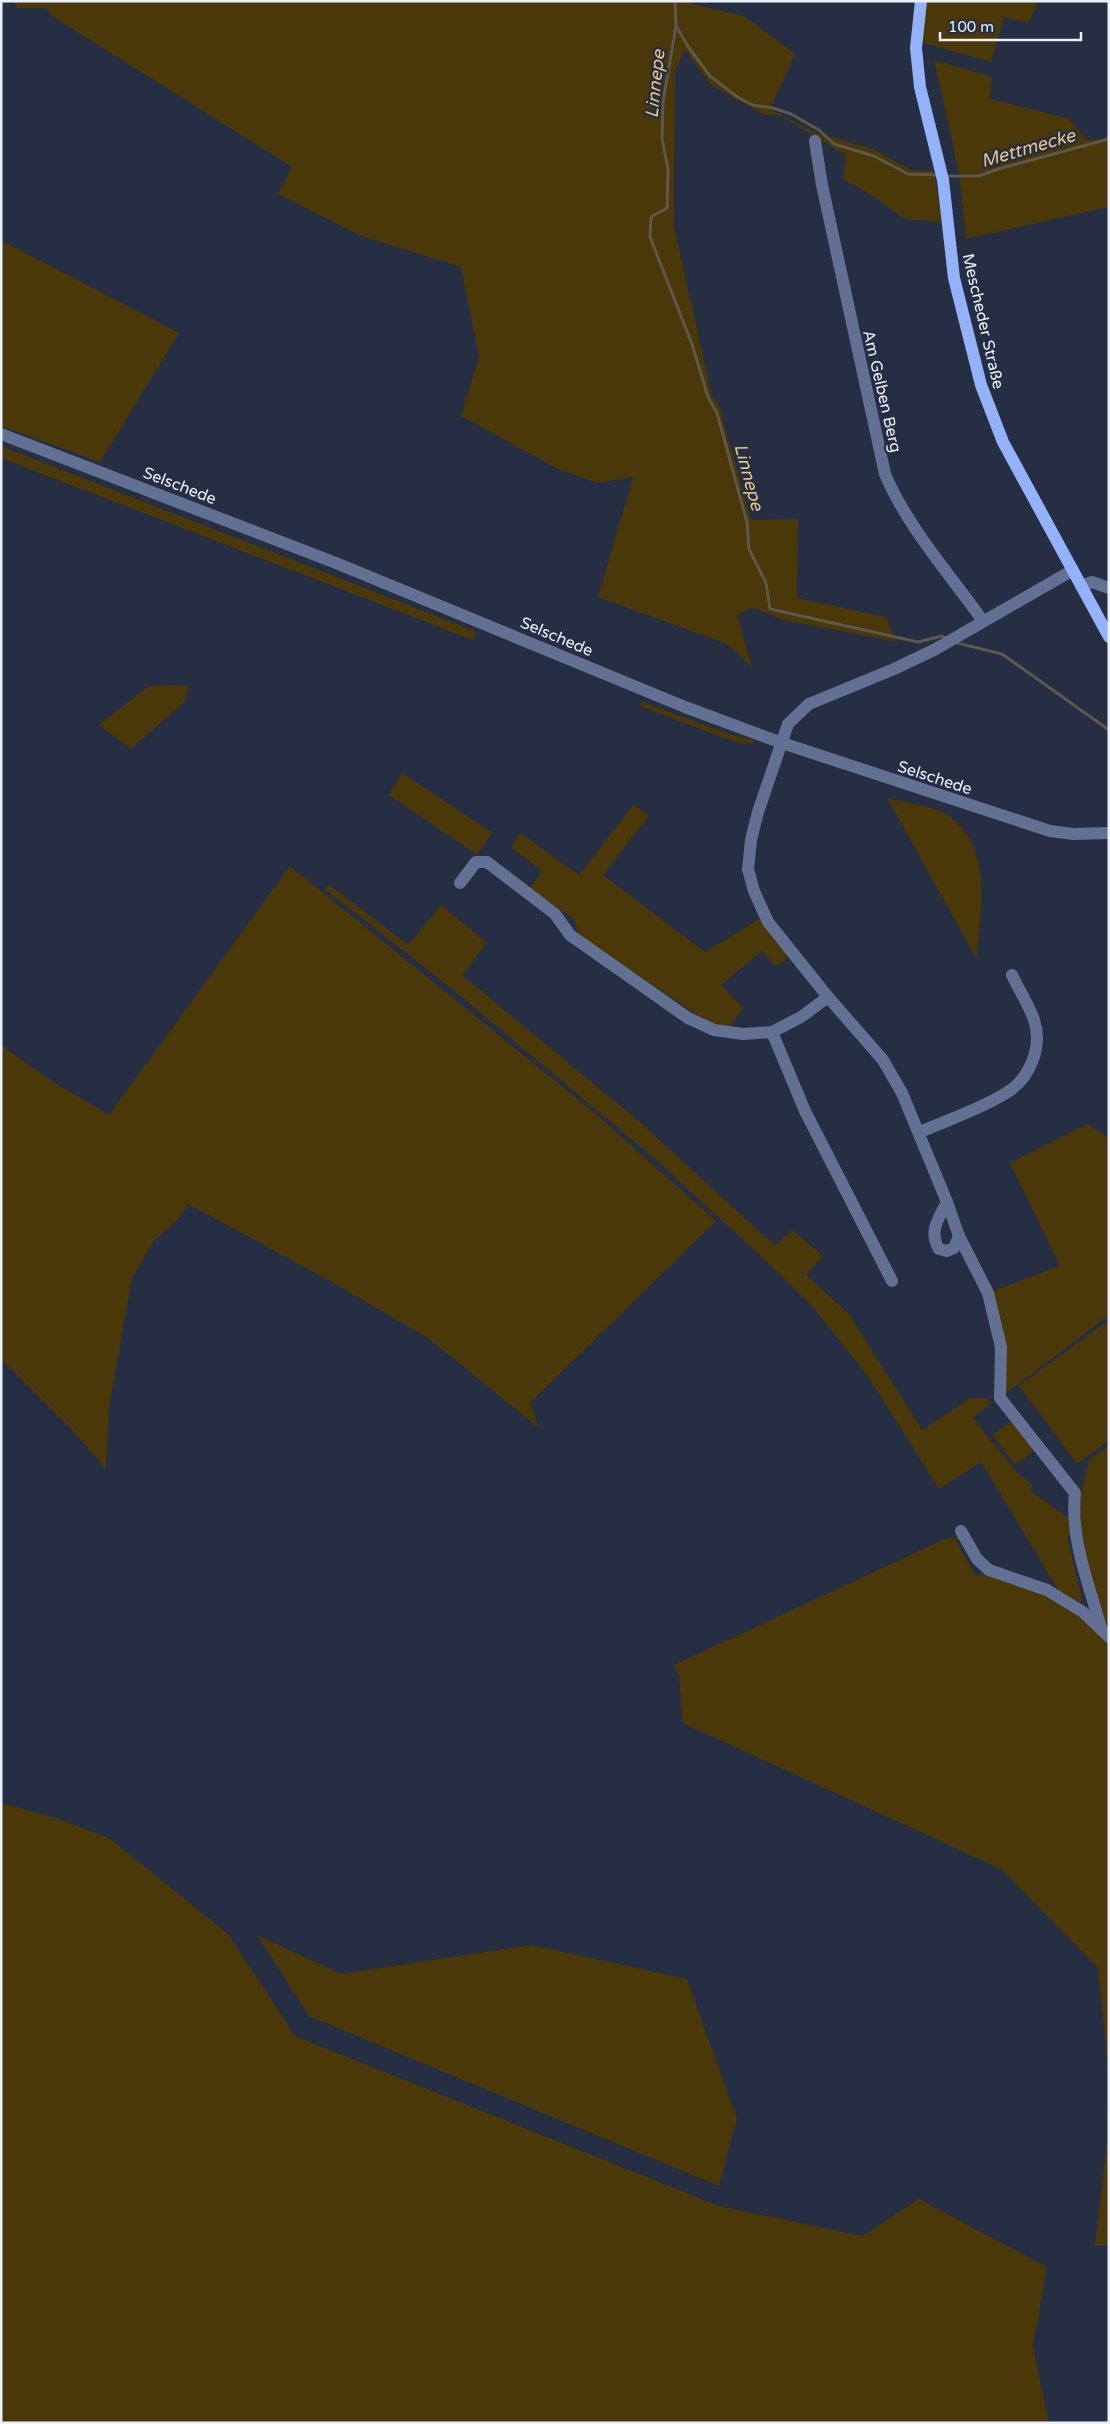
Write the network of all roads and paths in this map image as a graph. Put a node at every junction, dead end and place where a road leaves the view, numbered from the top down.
1 (921, 1) edge
2 (815, 141) dead end
3 (1, 434) edge
4 (1072, 570) junction
5 (1081, 586) junction
6 (1109, 588) edge
7 (983, 621) junction
8 (1109, 637) edge
9 (782, 743) junction
10 (1109, 832) edge
11 (460, 883) dead end
12 (1012, 975) dead end
13 (828, 997) junction
14 (772, 1032) junction
15 (920, 1132) junction
16 (947, 1202) junction
17 (959, 1236) junction
18 (892, 1281) dead end
19 (961, 1531) dead end
20 (1105, 1633) edge

1 - 4 main road, Mescheder Straße
2 - 7 street, Am Gelben Berg
3 - 9 street, Selschede
4 - 5 main road, Mescheder Straße
4 - 7 street
5 - 6 street
5 - 8 main road, Mescheder Straße
7 - 9 street
9 - 10 street, Selschede
9 - 13 street
11 - 14 street
12 - 15 street
13 - 14 street
13 - 15 street
14 - 18 street
15 - 16 street
16 - 17 street
16 - 17 street
17 - 20 street
19 - 20 street

